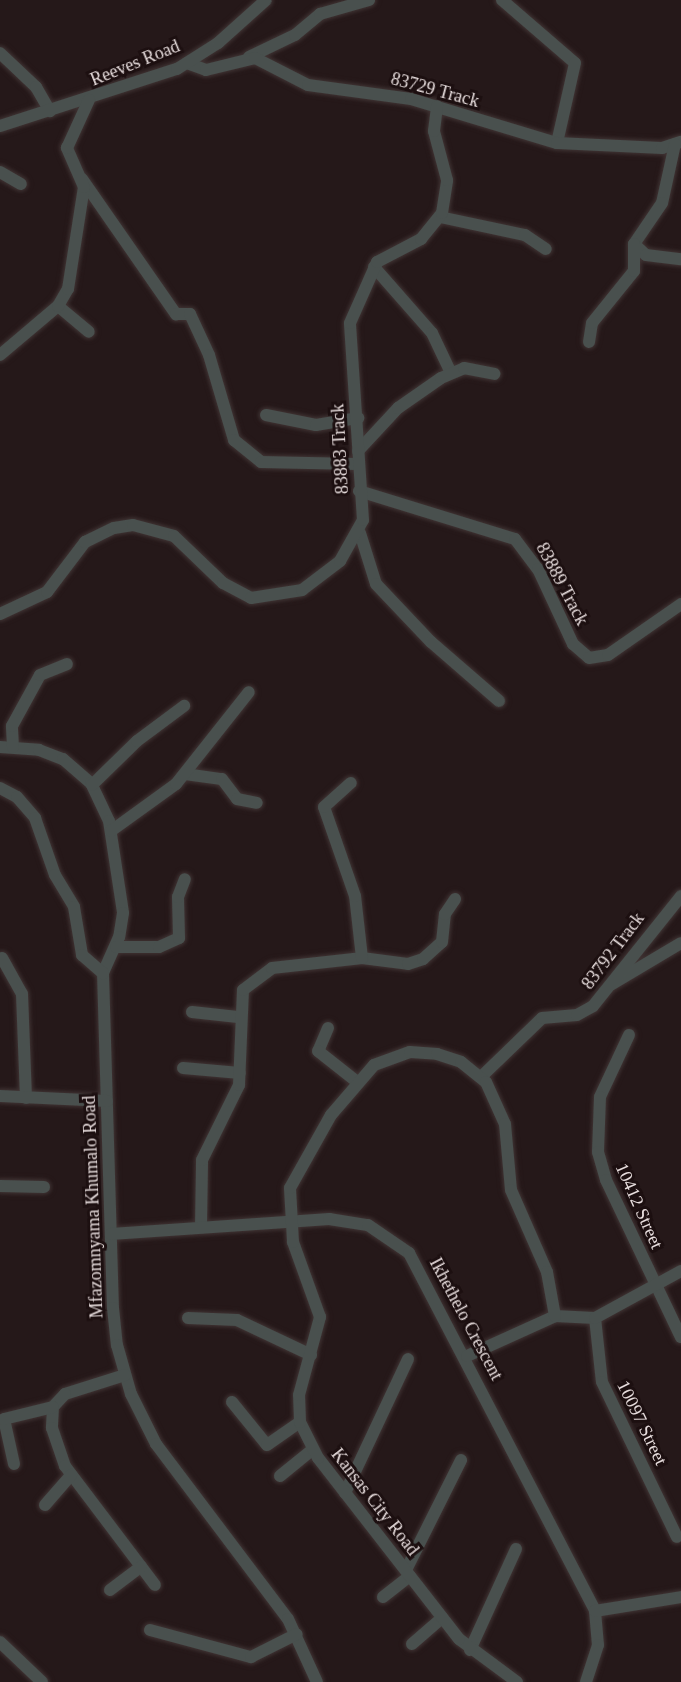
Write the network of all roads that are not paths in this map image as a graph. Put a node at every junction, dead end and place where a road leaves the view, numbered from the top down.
1 (266, 0) edge
2 (369, 0) edge
3 (502, 0) edge
4 (0, 53) edge
5 (249, 57) junction
6 (187, 63) junction
7 (89, 100) junction
8 (437, 106) junction
9 (50, 111) junction
10 (0, 126) edge
11 (557, 143) junction
12 (678, 143) edge
13 (0, 172) edge
14 (82, 179) junction
15 (21, 184) dead end
16 (440, 217) junction
17 (634, 244) junction
18 (546, 249) dead end
19 (681, 259) edge
20 (374, 267) junction
21 (58, 306) junction
22 (89, 332) dead end
23 (589, 342) dead end
24 (0, 355) edge
25 (451, 373) junction
26 (494, 374) dead end
27 (266, 415) dead end
28 (358, 418) junction
29 (358, 451) junction
30 (356, 464) junction
31 (359, 492) junction
32 (360, 533) junction
33 (681, 603) edge
34 (0, 614) edge
35 (67, 664) dead end
36 (249, 692) dead end
37 (499, 701) dead end
38 (184, 706) dead end
39 (6, 747) edge
40 (185, 774) junction
41 (351, 783) dead end
42 (92, 785) junction
43 (0, 788) edge
44 (258, 803) dead end
45 (111, 831) junction
46 (184, 879) dead end
47 (681, 896) edge
48 (455, 899) dead end
49 (681, 943) edge
50 (116, 947) junction
51 (2, 958) dead end
52 (362, 958) junction
53 (103, 973) junction
54 (611, 985) junction
55 (192, 1012) dead end
56 (238, 1017) junction
57 (328, 1028) dead end
58 (629, 1035) dead end
59 (183, 1068) dead end
60 (240, 1073) junction
61 (482, 1076) junction
62 (356, 1081) junction
63 (0, 1096) edge
64 (26, 1098) junction
65 (108, 1101) junction
66 (0, 1186) edge
67 (44, 1187) dead end
68 (290, 1221) junction
69 (201, 1227) junction
70 (111, 1234) junction
71 (681, 1271) edge
72 (658, 1288) junction
73 (555, 1316) junction
74 (188, 1318) dead end
75 (595, 1318) junction
76 (681, 1337) edge
77 (311, 1355) junction
78 (467, 1356) junction
79 (408, 1359) dead end
80 (125, 1375) junction
81 (232, 1402) dead end
82 (52, 1407) junction
83 (300, 1422) junction
84 (312, 1450) junction
85 (461, 1460) dead end
86 (14, 1464) dead end
87 (71, 1475) junction
88 (280, 1476) dead end
89 (345, 1493) junction
90 (45, 1505) dead end
91 (677, 1537) dead end
92 (516, 1549) dead end
93 (141, 1567) junction
94 (408, 1573) junction
95 (155, 1585) dead end
96 (110, 1590) dead end
97 (681, 1597) edge
98 (383, 1598) dead end
99 (595, 1611) junction
100 (442, 1618) junction
101 (150, 1630) dead end
102 (297, 1634) junction
103 (0, 1642) edge
104 (412, 1644) dead end
105 (470, 1650) junction
106 (42, 1682) edge
107 (317, 1682) edge
108 (517, 1682) edge
109 (586, 1682) edge

1 - 6 street, Reeves Road
2 - 5 street
3 - 11 street
4 - 9 street
5 - 6 street
5 - 8 street, 83729 Track
6 - 7 street, Reeves Road
7 - 9 street, Reeves Road
7 - 14 street
8 - 11 street, 83729 Track
8 - 16 street
9 - 10 street, Reeves Road
11 - 12 street, 83729 Track
12 - 17 street
13 - 15 street
14 - 21 street
14 - 30 street
16 - 18 street
16 - 20 street, 83883 Track
17 - 19 street
17 - 23 street
20 - 25 street
20 - 28 street, 83883 Track
21 - 22 street
21 - 24 street
25 - 26 street
25 - 29 street
27 - 28 street
28 - 29 street, 83883 Track
29 - 30 street, 83883 Track
30 - 31 street, 83883 Track
31 - 32 street, 83883 Track
31 - 33 street, 83889 Track
32 - 34 street
32 - 37 street, 83883 Track
35 - 39 street
36 - 40 street
38 - 42 street
39 - 42 street, Mfazomnyama Khumalo Road
40 - 44 street
40 - 45 street
41 - 52 street
42 - 45 street, Mfazomnyama Khumalo Road
43 - 53 street
45 - 50 street, Mfazomnyama Khumalo Road
46 - 50 street
47 - 54 street, 83792 Track
48 - 52 street
49 - 54 street
50 - 53 street, Mfazomnyama Khumalo Road
51 - 64 street
52 - 56 street
53 - 65 street, Mfazomnyama Khumalo Road
54 - 61 street, 83792 Track
55 - 56 street
56 - 60 street
57 - 62 street
58 - 72 street, 10412 Street
59 - 60 street
60 - 69 street
61 - 62 street
61 - 73 street
62 - 68 street
63 - 64 street
64 - 65 street
65 - 70 street, Mfazomnyama Khumalo Road
66 - 67 street
68 - 69 street, Ikhethelo Crescent
68 - 77 street, Kansas City Road
68 - 78 street, Ikhethelo Crescent
69 - 70 street, Ikhethelo Crescent
70 - 80 street, Mfazomnyama Khumalo Road
71 - 72 street
72 - 75 street
72 - 76 street, 10412 Street
73 - 75 street
73 - 78 street
74 - 77 street
75 - 91 street, 10097 Street
77 - 83 street, Kansas City Road
78 - 99 street, Ikhethelo Crescent
79 - 89 street
80 - 82 street
80 - 102 street, Mfazomnyama Khumalo Road
81 - 83 street
82 - 86 street
82 - 87 street
83 - 84 street, Kansas City Road
84 - 88 street, Kansas City Road
84 - 89 street, Kansas City Road
85 - 94 street
87 - 90 street
87 - 93 street
89 - 94 street, Kansas City Road
92 - 105 street
93 - 95 street
93 - 96 street
94 - 98 street, Kansas City Road
94 - 100 street, Kansas City Road
97 - 99 street
99 - 109 street, Ikhethelo Crescent
100 - 104 street
100 - 105 street, Kansas City Road
101 - 102 street
102 - 107 street, Mfazomnyama Khumalo Road
103 - 106 street
105 - 108 street, Kansas City Road

